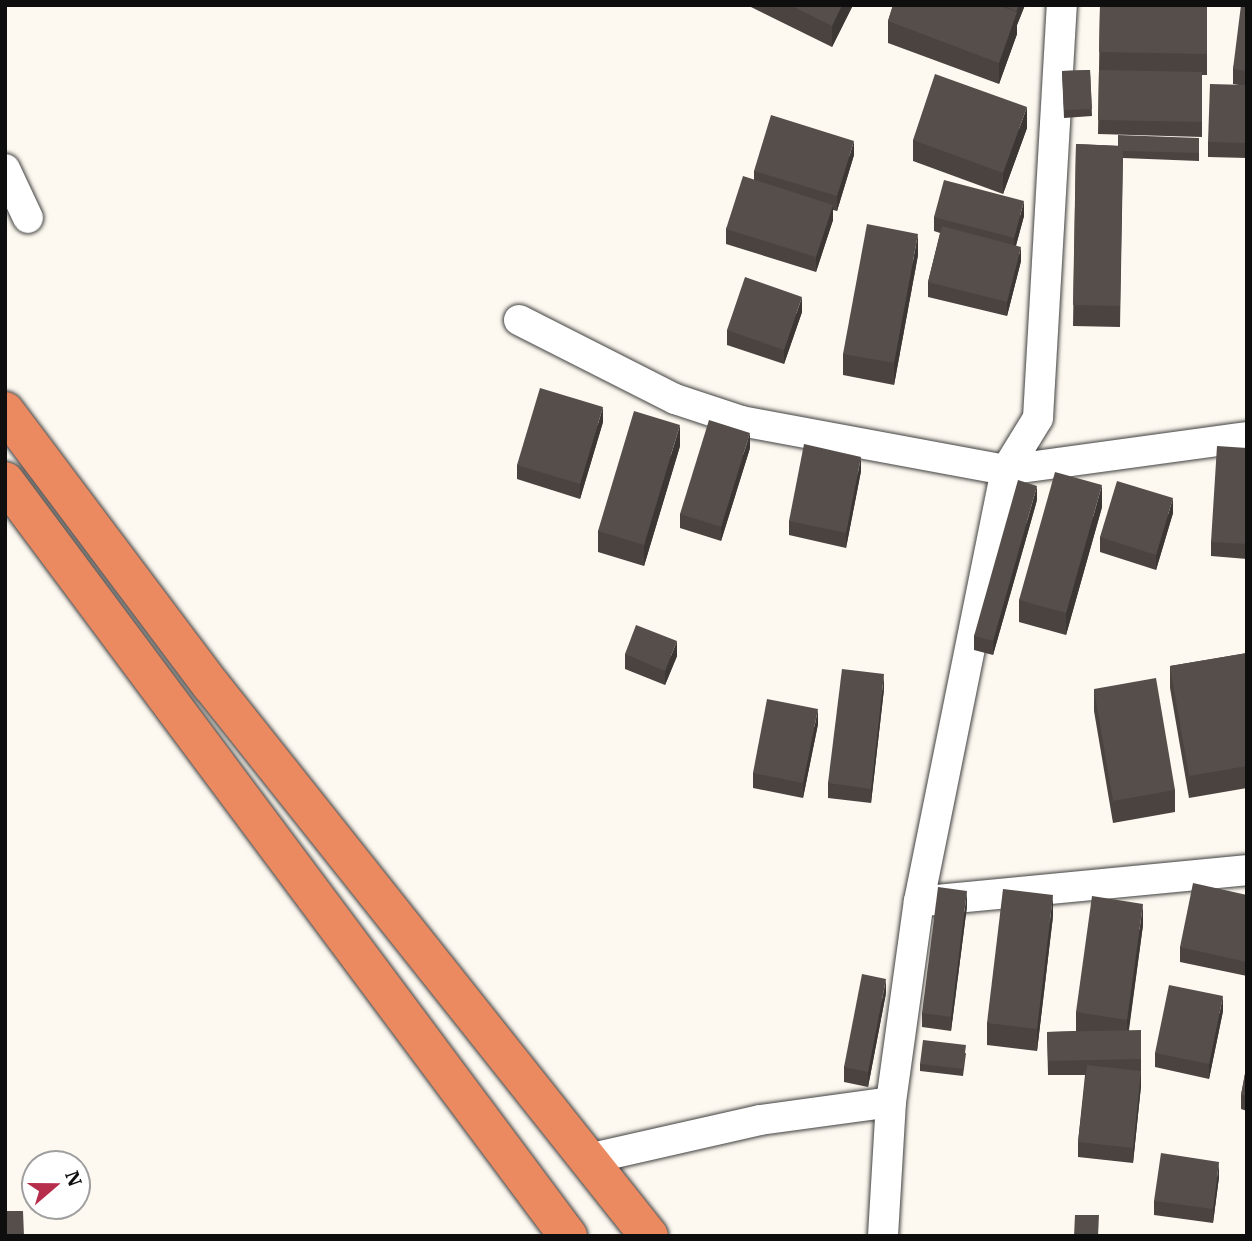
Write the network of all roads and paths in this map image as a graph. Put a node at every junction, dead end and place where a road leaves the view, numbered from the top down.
1 (1062, 5) edge
2 (5, 169) edge
3 (28, 218) dead end
4 (519, 320) dead end
5 (5, 411) edge
6 (1247, 437) edge
7 (1006, 470) junction
8 (5, 481) edge
9 (212, 685) junction
10 (177, 712) junction
11 (1247, 870) edge
12 (919, 901) junction
13 (891, 1102) junction
14 (588, 1159) junction
15 (568, 1236) edge
16 (649, 1236) edge
17 (883, 1236) edge

1 - 7 street
2 - 3 street
4 - 7 street
5 - 9 highway
6 - 7 street
7 - 12 street
8 - 10 highway
9 - 10 highway
9 - 14 highway
10 - 15 highway
11 - 12 street
12 - 13 street
13 - 14 street
13 - 17 street
14 - 16 highway

